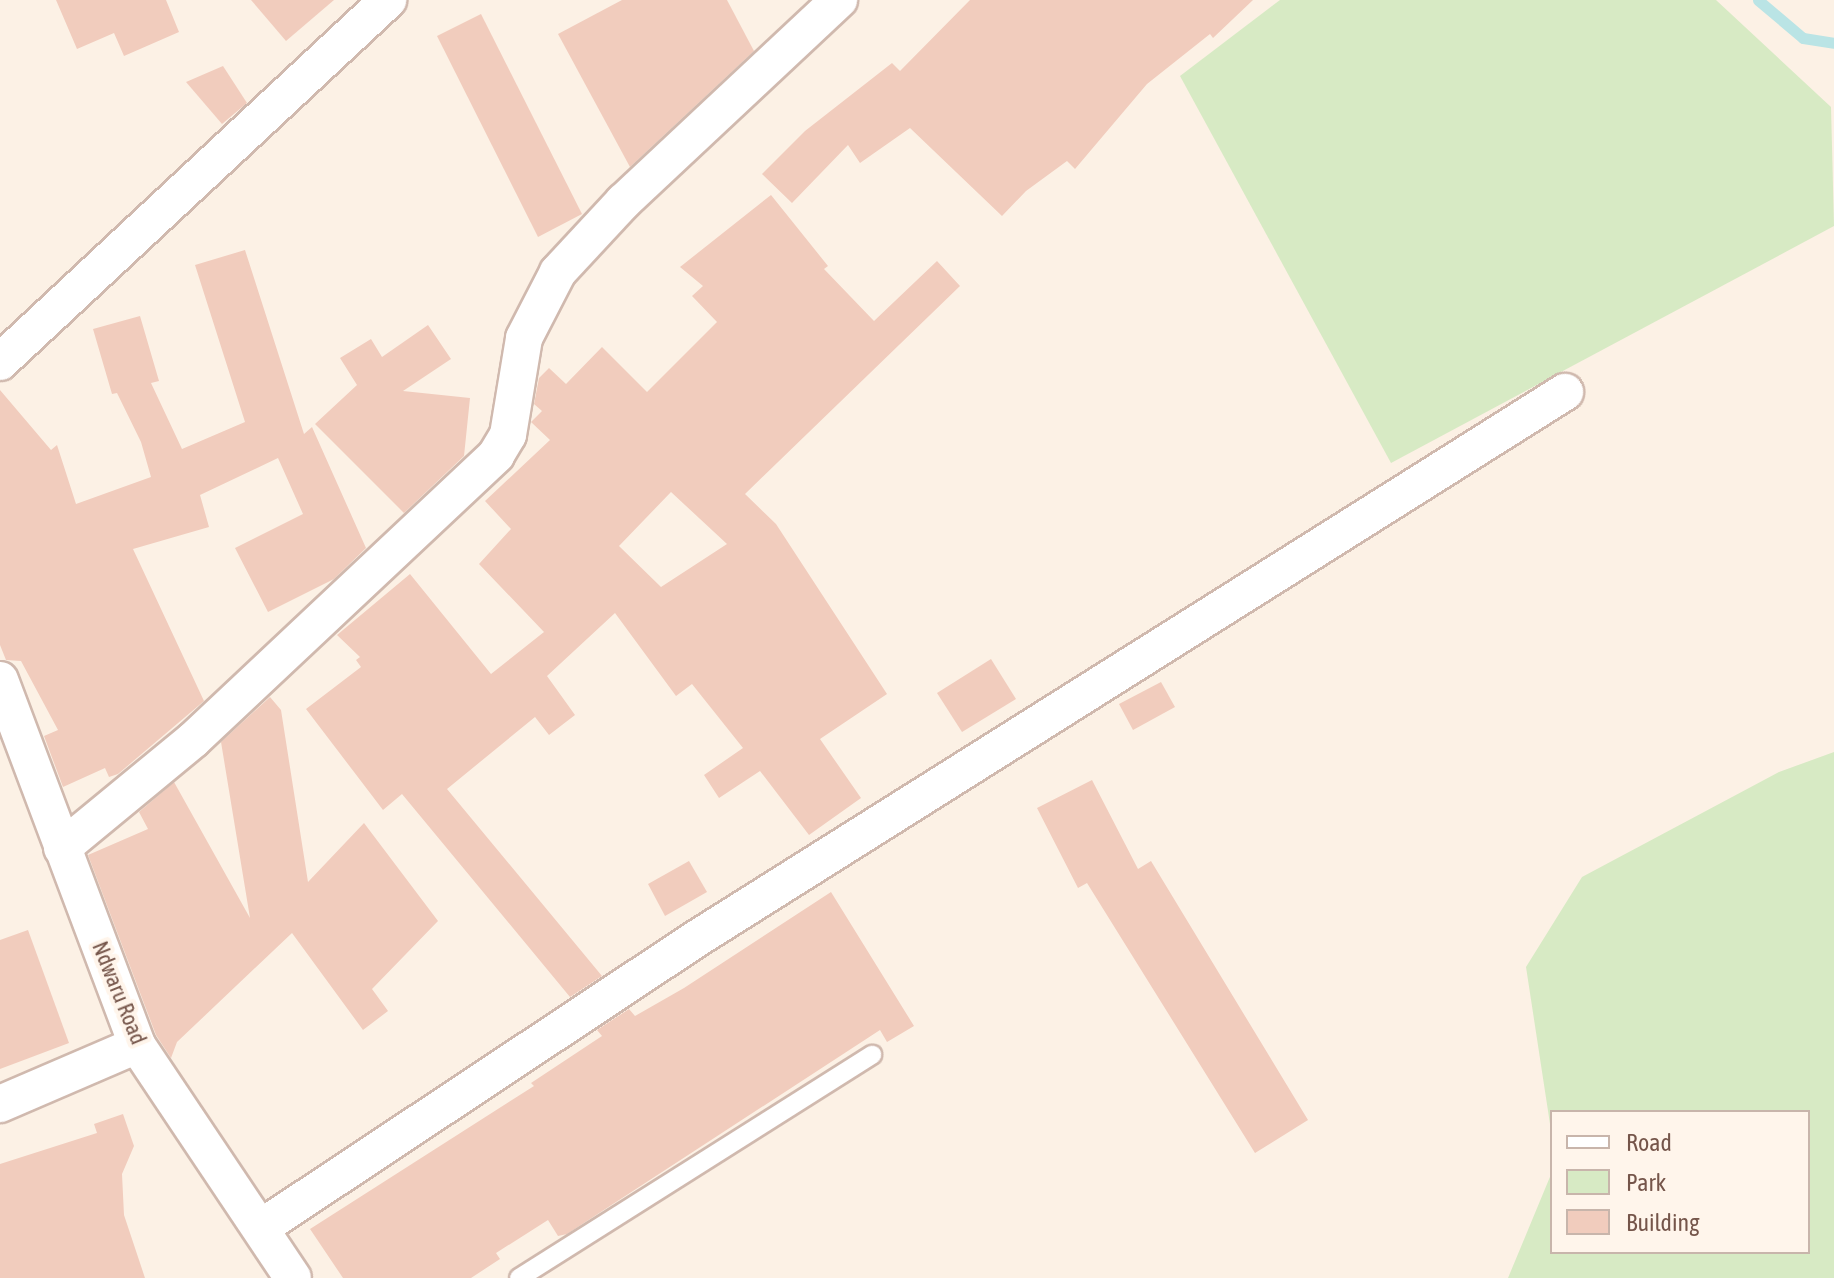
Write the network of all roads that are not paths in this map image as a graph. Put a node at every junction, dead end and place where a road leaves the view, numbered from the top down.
1 (388, 0) edge
2 (839, 0) edge
3 (0, 362) edge
4 (1565, 392) dead end
5 (0, 680) edge
6 (62, 848) junction
7 (137, 1045) junction
8 (872, 1055) dead end
9 (0, 1104) edge
10 (262, 1227) junction
11 (293, 1278) edge
12 (519, 1278) edge

1 - 3 street
2 - 6 street
4 - 10 street
5 - 6 street, Ndwaru Road
6 - 7 street, Ndwaru Road
7 - 9 street
7 - 10 street, Ndwaru Road
8 - 12 lane
10 - 11 street, Ndwaru Road

